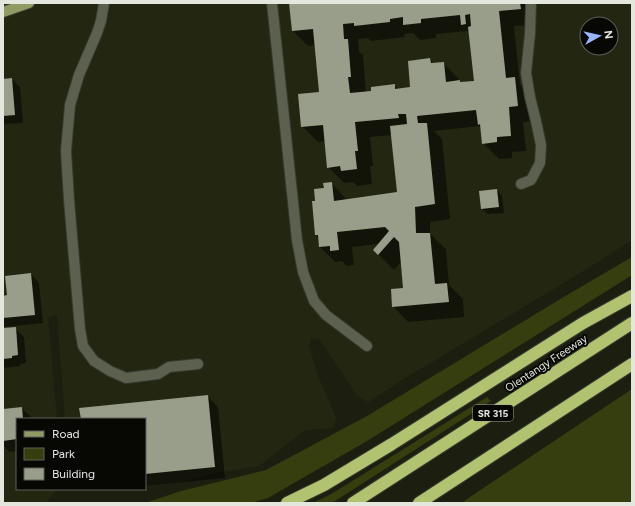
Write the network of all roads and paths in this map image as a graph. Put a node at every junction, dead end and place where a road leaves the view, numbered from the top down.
1 (29, 3) edge
2 (104, 3) edge
3 (272, 3) edge
4 (531, 3) edge
5 (3, 12) edge
6 (521, 184) dead end
7 (632, 296) edge
8 (632, 323) edge
9 (367, 346) dead end
10 (198, 364) dead end
11 (632, 364) edge
12 (287, 503) edge
13 (353, 503) edge
14 (419, 503) edge

1 - 5 main road
2 - 10 lane
3 - 9 lane
4 - 6 lane
7 - 12 highway
8 - 13 highway, Olentangy Freeway / SR 315
11 - 14 highway

